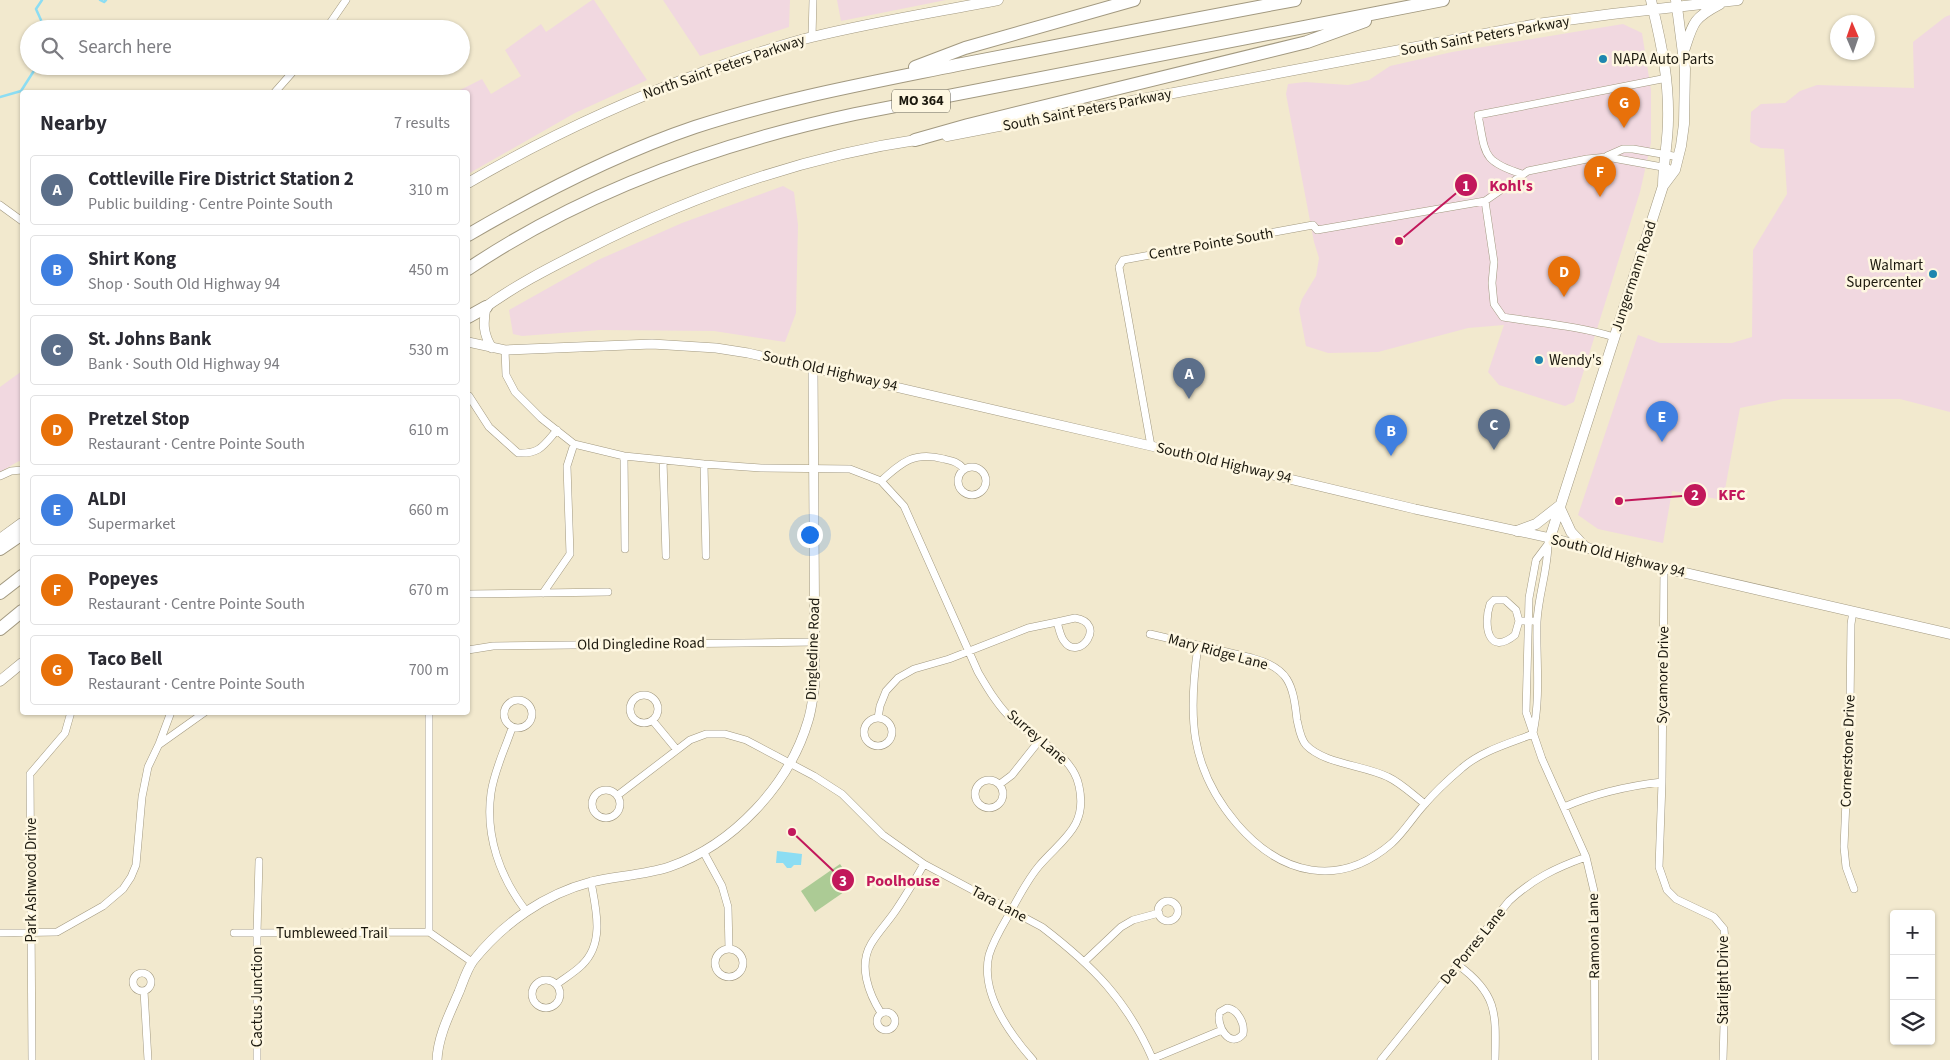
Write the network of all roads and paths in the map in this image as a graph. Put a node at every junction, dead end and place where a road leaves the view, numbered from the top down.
1 (346, 0) edge
2 (813, 0) edge
3 (998, 0) edge
4 (1134, 0) edge
5 (1295, 0) edge
6 (1443, 0) edge
7 (1738, 0) edge
8 (1725, 2) junction
9 (1676, 3) edge
10 (1652, 5) edge
11 (1400, 8) junction
12 (332, 20) edge
13 (812, 37) junction
14 (1683, 55) junction
15 (290, 75) edge
16 (1666, 78) junction
17 (880, 80) junction
18 (277, 90) edge
19 (915, 140) junction
20 (1666, 154) junction
21 (1607, 157) junction
22 (1679, 157) junction
23 (1663, 167) junction
24 (1675, 170) junction
25 (1522, 174) junction
26 (470, 182) edge
27 (1663, 186) junction
28 (1485, 201) junction
29 (0, 205) edge
30 (20, 220) edge
31 (470, 234) edge
32 (470, 268) edge
33 (486, 307) junction
34 (470, 318) edge
35 (1614, 337) junction
36 (470, 342) edge
37 (492, 348) junction
38 (505, 350) junction
39 (813, 368) junction
40 (470, 398) edge
41 (557, 430) junction
42 (574, 444) junction
43 (1151, 446) junction
44 (624, 456) junction
45 (663, 460) junction
46 (704, 464) junction
47 (964, 469) junction
48 (20, 470) edge
49 (813, 470) junction
50 (0, 476) edge
51 (881, 481) junction
52 (1559, 506) junction
53 (20, 524) edge
54 (1517, 531) junction
55 (20, 535) edge
56 (0, 539) edge
57 (1549, 541) junction
58 (0, 548) edge
59 (1586, 548) junction
60 (626, 549) dead end
61 (666, 556) dead end
62 (706, 556) dead end
63 (1664, 568) junction
64 (20, 578) edge
65 (608, 592) dead end
66 (543, 593) junction
67 (0, 594) edge
68 (470, 594) edge
69 (1853, 611) junction
70 (20, 614) edge
71 (1519, 620) junction
72 (1527, 621) junction
73 (1057, 622) junction
74 (1537, 622) junction
75 (0, 629) edge
76 (1150, 634) dead end
77 (1950, 634) edge
78 (815, 642) junction
79 (1198, 646) junction
80 (470, 650) edge
81 (969, 652) junction
82 (20, 666) edge
83 (0, 681) edge
84 (1526, 685) junction
85 (1537, 685) junction
86 (70, 715) edge
87 (171, 715) edge
88 (201, 715) edge
89 (429, 715) edge
90 (878, 718) junction
91 (653, 721) junction
92 (512, 728) junction
93 (1533, 734) junction
94 (1039, 741) junction
95 (159, 744) junction
96 (677, 750) junction
97 (790, 764) junction
98 (1662, 782) junction
99 (1000, 784) junction
100 (618, 795) junction
101 (1424, 804) junction
102 (1564, 807) junction
103 (703, 851) junction
104 (1586, 857) junction
105 (259, 861) dead end
106 (924, 864) junction
107 (591, 882) junction
108 (1854, 889) dead end
109 (526, 910) junction
110 (1011, 911) junction
111 (1159, 914) dead end
112 (429, 932) junction
113 (0, 933) edge
114 (32, 933) junction
115 (234, 933) dead end
116 (257, 933) junction
117 (729, 949) junction
118 (1085, 961) junction
119 (472, 962) junction
120 (1458, 965) junction
121 (557, 984) junction
122 (144, 991) dead end
123 (881, 1013) dead end
124 (1222, 1030) junction
125 (1153, 1059) edge
126 (32, 1060) edge
127 (148, 1060) edge
128 (257, 1060) edge
129 (437, 1060) edge
130 (1033, 1060) edge
131 (1381, 1060) edge
132 (1495, 1060) edge
133 (1595, 1060) edge
134 (1724, 1060) edge

1 - 12 street
2 - 13 street
3 - 13 main road, North Saint Peters Parkway
4 - 17 highway
5 - 17 highway, MO 364
6 - 11 highway, MO 364
7 - 8 main road, South Saint Peters Parkway
8 - 9 main road, South Saint Peters Parkway
8 - 14 main road
9 - 10 main road, South Saint Peters Parkway
9 - 14 main road, Jungermann Road
10 - 16 main road, Jungermann Road
10 - 19 main road, South Saint Peters Parkway
11 - 19 highway
11 - 32 highway, MO 364
13 - 26 main road, North Saint Peters Parkway
14 - 22 main road, Jungermann Road
15 - 18 street
16 - 20 main road, Jungermann Road
16 - 25 street
17 - 31 highway, MO 364
19 - 33 main road, South Saint Peters Parkway
20 - 21 street, Centre Pointe South
20 - 22 street, Centre Pointe South
20 - 23 main road, Jungermann Road
21 - 23 street, Centre Pointe South
21 - 25 street, Centre Pointe South
22 - 24 main road, Jungermann Road
23 - 24 street, Centre Pointe South
23 - 27 main road, Jungermann Road
24 - 27 main road, Jungermann Road
25 - 28 street, Centre Pointe South
27 - 35 main road, Jungermann Road
28 - 35 street
28 - 43 street, Centre Pointe South
29 - 30 street
33 - 34 highway
33 - 37 street
35 - 52 main road, Jungermann Road
36 - 37 street, South Old Highway 94
37 - 38 street, South Old Highway 94
38 - 39 street, South Old Highway 94
38 - 41 street
39 - 43 street, South Old Highway 94
39 - 49 street, Dingledine Road
40 - 41 street
41 - 42 street
42 - 44 street
42 - 66 street
43 - 54 street, South Old Highway 94
44 - 45 street
44 - 60 street
45 - 46 street
45 - 61 street
46 - 49 street
46 - 62 street
47 - 47 street
47 - 51 street
48 - 50 street
49 - 51 street
49 - 78 street, Dingledine Road
51 - 81 street, Surrey Lane
52 - 54 main road
52 - 57 main road, Jungermann Road
52 - 59 main road
53 - 56 main road
54 - 57 street, South Old Highway 94
55 - 58 highway
57 - 59 main road, South Old Highway 94
57 - 72 street, Ramona Lane
57 - 74 street
59 - 63 main road, South Old Highway 94
63 - 69 main road, South Old Highway 94
63 - 98 street, Sycamore Drive
64 - 67 highway
65 - 66 street
66 - 68 street
69 - 77 main road, South Old Highway 94
69 - 108 street, Cornerstone Drive
70 - 75 highway
71 - 71 street
71 - 72 street
72 - 74 street
72 - 84 street, Ramona Lane
73 - 73 street
73 - 81 street
74 - 85 street
76 - 79 street, Mary Ridge Lane
78 - 80 street, Old Dingledine Road
78 - 97 street, Dingledine Road
79 - 101 street, Mary Ridge Lane
79 - 101 street
81 - 90 street
81 - 94 street, Surrey Lane
82 - 83 main road
84 - 85 street
84 - 93 street, Ramona Lane
85 - 93 street
86 - 114 street, Park Ashwood Drive
87 - 95 street
88 - 95 street
89 - 112 street
90 - 90 street
91 - 91 street
91 - 96 street
92 - 92 street
92 - 109 street
93 - 101 street
93 - 102 street, Ramona Lane
94 - 99 street
94 - 110 street, Surrey Lane
95 - 114 street
96 - 97 street, Tara Lane
96 - 100 street, Tara Lane
97 - 103 street, Dingledine Road
97 - 106 street, Tara Lane
98 - 102 street
98 - 134 street, Starlight Drive
99 - 99 street
100 - 100 street
102 - 104 street, Ramona Lane
103 - 107 street, Dingledine Road
103 - 117 street
104 - 120 street, De Porres Lane
104 - 133 street, Ramona Lane
105 - 116 street, Cactus Junction
106 - 110 street, Tara Lane
106 - 123 street
107 - 109 street, Dingledine Road
107 - 121 street
109 - 119 street, Dingledine Road
110 - 118 street, Tara Lane
110 - 130 street, Surrey Lane
111 - 118 street
112 - 116 street, Tumbleweed Trail
112 - 119 street
113 - 114 street
114 - 126 street, Park Ashwood Drive
115 - 116 street, Tumbleweed Trail
116 - 128 street, Cactus Junction
117 - 117 street
118 - 125 street, Tara Lane
119 - 129 street, Dingledine Road
120 - 131 street, De Porres Lane
120 - 132 street
121 - 121 street
122 - 127 street
124 - 124 street
124 - 125 street

